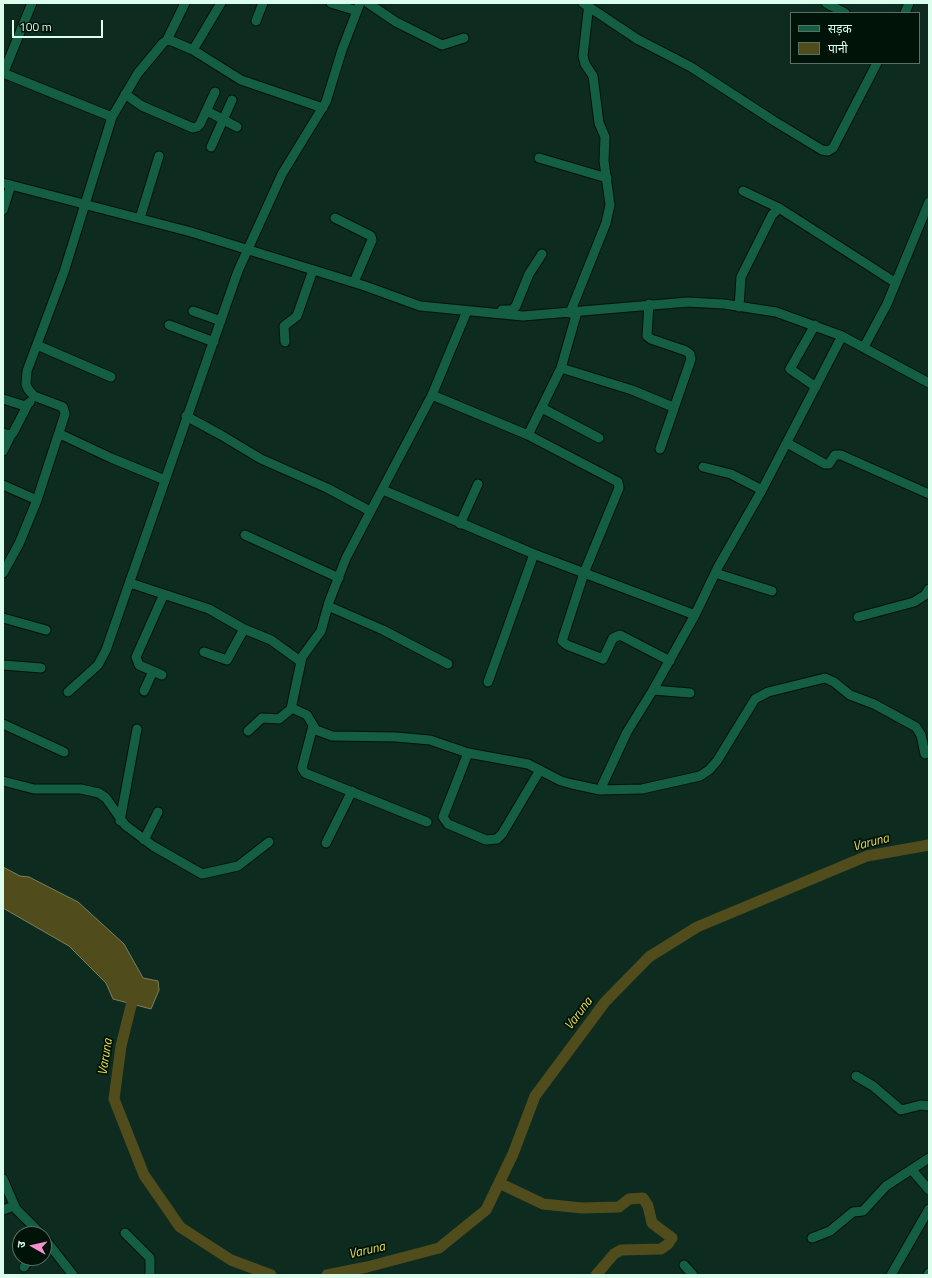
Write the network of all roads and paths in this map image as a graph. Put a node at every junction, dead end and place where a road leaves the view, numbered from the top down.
1 (32, 3) edge
2 (185, 3) edge
3 (221, 3) edge
4 (263, 3) edge
5 (331, 3) edge
6 (368, 3) edge
7 (826, 3) edge
8 (587, 5) edge
9 (359, 7) edge
10 (843, 12) edge
11 (256, 20) dead end
12 (464, 38) dead end
13 (167, 40) junction
14 (193, 50) junction
15 (877, 64) edge
16 (3, 74) edge
17 (215, 92) dead end
18 (125, 94) junction
19 (232, 100) dead end
20 (323, 108) junction
21 (207, 111) junction
22 (112, 117) junction
23 (223, 120) junction
24 (237, 126) dead end
25 (211, 147) dead end
26 (159, 156) dead end
27 (539, 158) dead end
28 (607, 178) junction
29 (7, 184) edge
30 (743, 191) dead end
31 (929, 202) edge
32 (86, 204) junction
33 (779, 208) junction
34 (3, 210) edge
35 (927, 213) edge
36 (140, 218) junction
37 (335, 218) dead end
38 (249, 249) junction
39 (542, 254) dead end
40 (313, 270) junction
41 (354, 282) junction
42 (896, 283) junction
43 (649, 304) junction
44 (739, 307) junction
45 (193, 311) dead end
46 (467, 311) junction
47 (489, 313) junction
48 (574, 313) junction
49 (221, 321) junction
50 (169, 325) dead end
51 (815, 325) junction
52 (842, 336) junction
53 (214, 342) junction
54 (285, 342) dead end
55 (37, 345) junction
56 (864, 347) junction
57 (561, 368) junction
58 (111, 377) dead end
59 (929, 383) edge
60 (816, 387) junction
61 (432, 395) junction
62 (34, 396) junction
63 (3, 400) edge
64 (27, 406) junction
65 (673, 407) junction
66 (542, 408) junction
67 (186, 416) junction
68 (7, 434) edge
69 (60, 434) junction
70 (528, 435) junction
71 (599, 438) dead end
72 (787, 443) junction
73 (660, 449) dead end
74 (3, 451) edge
75 (703, 467) dead end
76 (165, 480) junction
77 (478, 484) dead end
78 (3, 485) edge
79 (383, 490) junction
80 (762, 490) junction
81 (929, 494) edge
82 (37, 500) junction
83 (370, 511) junction
84 (460, 524) junction
85 (245, 535) dead end
86 (534, 554) junction
87 (3, 573) edge
88 (584, 573) junction
89 (715, 573) junction
90 (339, 578) junction
91 (130, 583) junction
92 (929, 589) edge
93 (772, 591) dead end
94 (164, 594) junction
95 (328, 606) junction
96 (696, 615) junction
97 (858, 617) dead end
98 (3, 618) edge
99 (244, 629) junction
100 (46, 630) dead end
101 (204, 652) dead end
102 (300, 661) junction
103 (670, 661) junction
104 (448, 664) dead end
105 (3, 665) edge
106 (41, 668) dead end
107 (153, 671) junction
108 (162, 675) dead end
109 (488, 682) dead end
110 (653, 690) junction
111 (68, 692) dead end
112 (144, 692) dead end
113 (690, 693) dead end
114 (291, 709) junction
115 (3, 724) edge
116 (313, 726) junction
117 (137, 729) dead end
118 (248, 731) dead end
119 (64, 752) dead end
120 (468, 753) junction
121 (925, 754) dead end
122 (540, 770) junction
123 (3, 781) edge
124 (600, 790) junction
125 (352, 791) junction
126 (158, 812) dead end
127 (120, 821) junction
128 (427, 822) dead end
129 (144, 840) junction
130 (269, 842) dead end
131 (326, 843) dead end
132 (856, 1076) dead end
133 (929, 1106) edge
134 (929, 1158) edge
135 (912, 1170) junction
136 (3, 1179) edge
137 (929, 1190) edge
138 (14, 1206) junction
139 (929, 1209) edge
140 (3, 1210) edge
141 (33, 1226) edge
142 (124, 1233) dead end
143 (812, 1238) dead end
144 (52, 1248) edge
145 (73, 1275) edge
146 (150, 1275) edge
147 (891, 1275) edge

1 - 16 street
2 - 13 street
3 - 14 street
4 - 11 street
5 - 9 street
6 - 12 street
7 - 10 street
8 - 15 street
8 - 28 street
9 - 20 street
13 - 14 street
13 - 18 street
14 - 20 street
16 - 22 street
17 - 21 street
18 - 21 street
18 - 22 street
19 - 23 street
20 - 38 street
21 - 23 street
22 - 32 street
23 - 24 street
23 - 25 street
26 - 36 street
27 - 28 street
28 - 48 street
29 - 32 street
29 - 34 street
30 - 33 street
31 - 35 street
32 - 36 street
32 - 55 street
33 - 42 street
33 - 44 street
35 - 42 street
36 - 38 street
37 - 41 street
38 - 40 street
38 - 49 street
39 - 47 street
40 - 41 street
40 - 54 street
41 - 46 street
42 - 56 street
43 - 44 street
43 - 48 street
43 - 65 street
44 - 51 street
45 - 49 street
46 - 47 street
46 - 61 street
47 - 48 street
48 - 57 street
49 - 53 street
50 - 53 street
51 - 52 street
51 - 60 street
52 - 56 street
52 - 60 street
53 - 67 street
55 - 58 street
55 - 62 street
56 - 59 street
57 - 65 street
57 - 66 street
60 - 72 street
61 - 70 street
61 - 79 street
62 - 64 street
62 - 69 street
63 - 64 street
64 - 68 street
65 - 73 street
66 - 70 street
66 - 71 street
67 - 76 street
67 - 83 street
68 - 74 street
69 - 76 street
69 - 82 street
70 - 88 street
72 - 80 street
72 - 81 street
75 - 80 street
76 - 91 street
77 - 84 street
78 - 82 street
79 - 83 street
79 - 84 street
80 - 89 street
82 - 87 street
83 - 90 street
84 - 86 street
85 - 90 street
86 - 88 street
86 - 109 street
88 - 96 street
88 - 103 street
89 - 93 street
89 - 96 street
90 - 95 street
91 - 94 street
91 - 111 street
92 - 97 street
94 - 99 street
94 - 107 street
95 - 102 street
95 - 104 street
96 - 103 street
98 - 100 street
99 - 101 street
99 - 102 street
102 - 114 street
103 - 110 street
105 - 106 street
107 - 108 street
107 - 112 street
110 - 113 street
110 - 124 street
114 - 116 street
114 - 118 street
115 - 119 street
116 - 120 street
116 - 125 street
117 - 127 street
120 - 122 street
120 - 122 street
121 - 124 street
122 - 124 street
123 - 127 street
125 - 128 street
125 - 131 street
126 - 129 street
127 - 129 street
129 - 130 street
132 - 133 street
134 - 135 street
135 - 137 street
135 - 143 street
136 - 138 street
138 - 140 street
138 - 141 street
139 - 147 street
142 - 146 street
144 - 145 street

